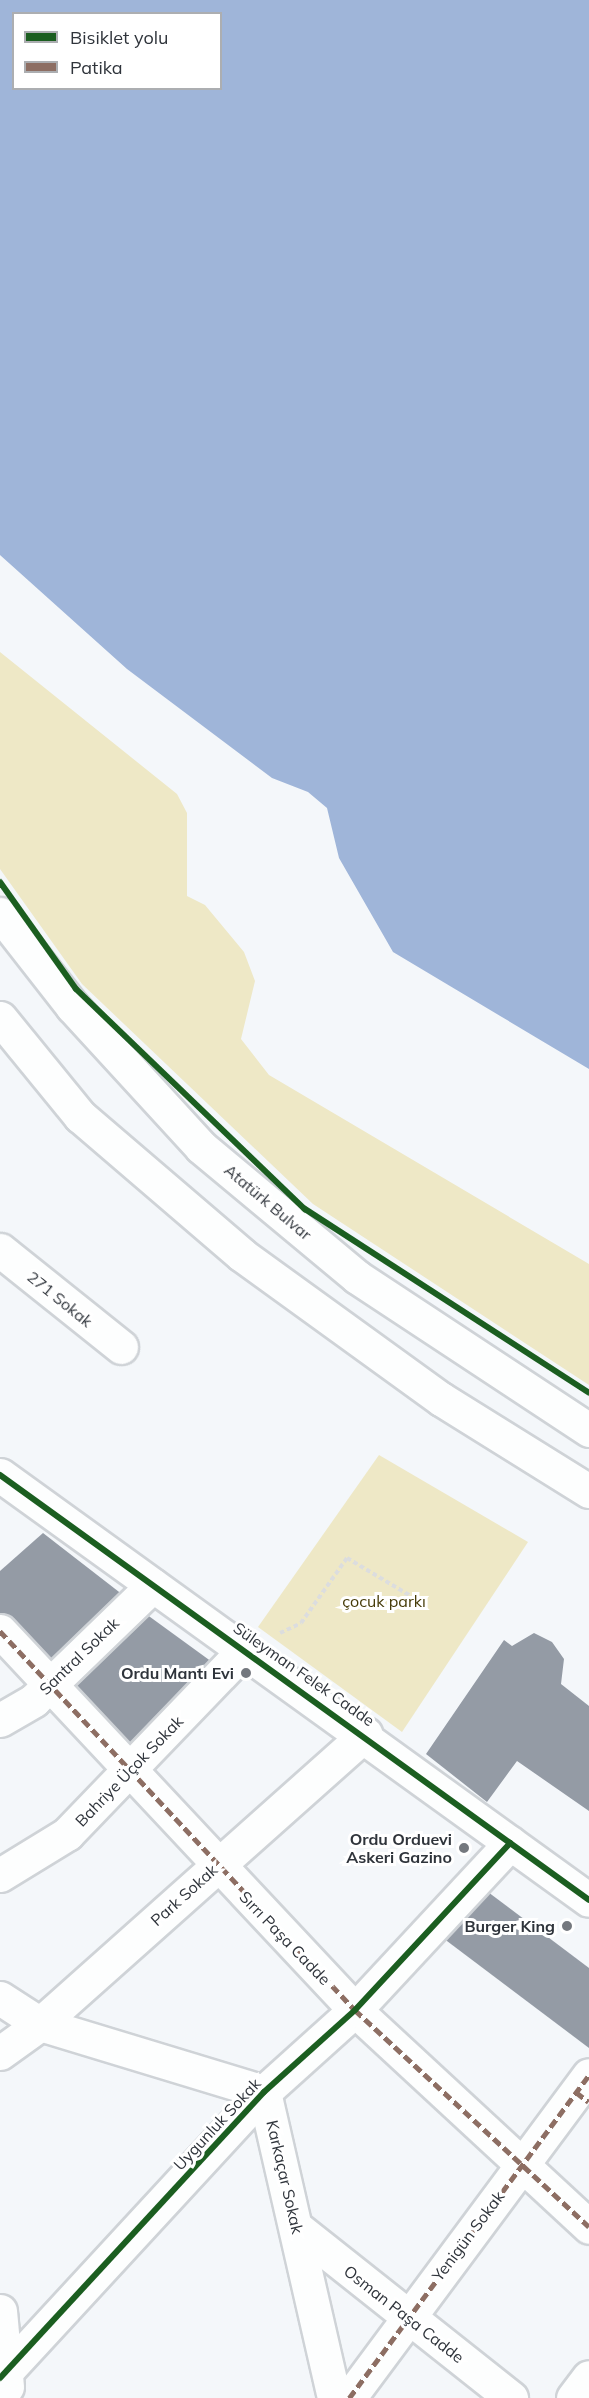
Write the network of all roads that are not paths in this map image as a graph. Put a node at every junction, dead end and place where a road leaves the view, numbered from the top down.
1 (0, 914) edge
2 (0, 1018) edge
3 (0, 1250) edge
4 (120, 1347) dead end
5 (589, 1430) edge
6 (0, 1475) edge
7 (589, 1491) edge
8 (153, 1585) junction
9 (0, 1631) edge
10 (244, 1650) junction
11 (48, 1687) junction
12 (0, 1720) edge
13 (365, 1734) junction
14 (129, 1773) junction
15 (510, 1843) junction
16 (217, 1867) junction
17 (0, 1875) edge
18 (589, 1900) edge
19 (0, 1998) edge
20 (355, 2010) junction
21 (40, 2024) junction
22 (0, 2053) edge
23 (585, 2090) edge
24 (264, 2092) junction
25 (520, 2168) junction
26 (589, 2227) edge
27 (298, 2229) junction
28 (0, 2311) edge
29 (406, 2317) junction
30 (589, 2377) edge
31 (5, 2383) edge
32 (334, 2398) edge
33 (349, 2398) edge
34 (511, 2398) edge
35 (573, 2398) edge

1 - 5 main road, Atatürk Bulvar
2 - 7 main road
3 - 4 main road, 271 Sokak
6 - 8 main road, Süleyman Felek Cadde
8 - 10 main road, Süleyman Felek Cadde
8 - 11 main road, Santral Sokak
9 - 11 main road, Sırrı Paşa Cadde
10 - 13 main road, Süleyman Felek Cadde
10 - 14 main road, Bahriye Üçok Sokak
11 - 12 main road, Santral Sokak
11 - 14 main road, Sırrı Paşa Cadde
13 - 15 main road, Süleyman Felek Cadde
13 - 16 main road, Park Sokak
14 - 16 main road, Sırrı Paşa Cadde
14 - 17 main road, Bahriye Üçok Sokak
15 - 18 main road, Süleyman Felek Cadde
15 - 20 main road, Uygunluk Sokak
16 - 20 main road, Sırrı Paşa Cadde
16 - 21 main road, Park Sokak
19 - 21 main road
20 - 24 main road, Uygunluk Sokak
20 - 25 main road, Sırrı Paşa Cadde
21 - 22 main road, Park Sokak
21 - 24 main road
23 - 25 main road, Yenigün Sokak
24 - 27 main road, Karkaçar Sokak
24 - 31 main road, Uygunluk Sokak
25 - 26 main road, Sırrı Paşa Cadde
25 - 29 main road, Yenigün Sokak
27 - 29 main road, Osman Paşa Cadde
27 - 32 main road, Karkaçar Sokak
28 - 31 main road
29 - 33 main road, Yenigün Sokak
29 - 34 main road, Osman Paşa Cadde
30 - 35 main road

